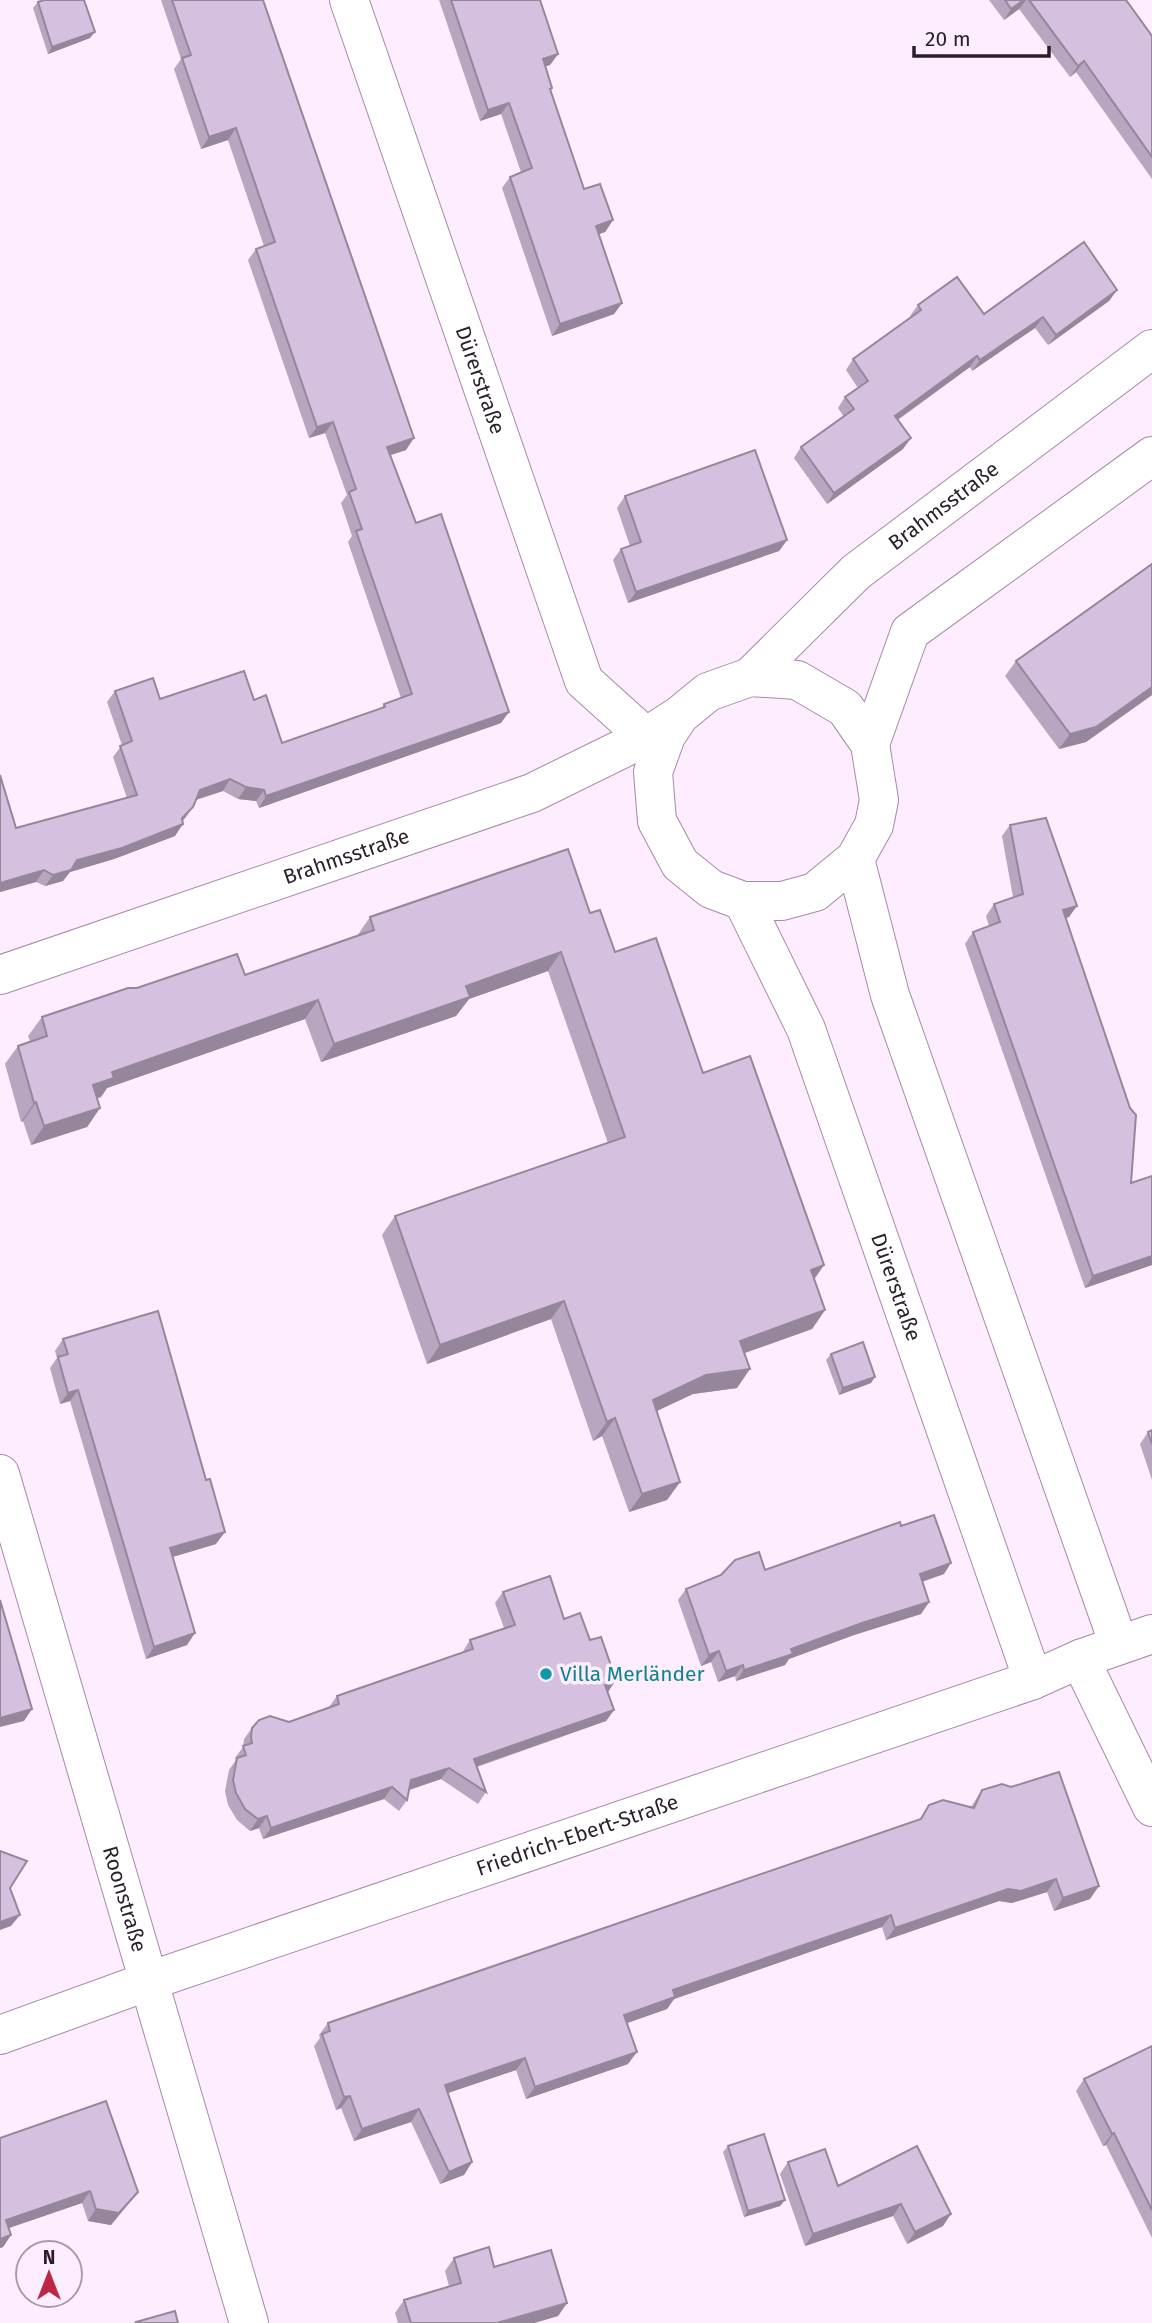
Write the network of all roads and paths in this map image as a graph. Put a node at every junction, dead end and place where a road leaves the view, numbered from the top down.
1 (349, 0) edge
2 (1152, 349) edge
3 (1152, 456) edge
4 (750, 677) junction
5 (680, 715) junction
6 (646, 737) junction
7 (870, 744) junction
8 (855, 859) junction
9 (743, 901) junction
10 (0, 975) edge
11 (0, 1474) edge
12 (1136, 1640) edge
13 (1080, 1659) junction
14 (1033, 1680) junction
15 (1152, 1807) edge
16 (149, 1982) junction
17 (0, 2035) edge
18 (249, 2323) edge

1 - 6 street, Dürerstraße
2 - 4 street, Brahmsstraße
3 - 7 street
4 - 5 street
4 - 7 street
5 - 6 street, Brahmsstraße
5 - 9 street
6 - 10 street, Brahmsstraße
7 - 8 street
8 - 9 street
8 - 12 street
9 - 14 street, Dürerstraße
11 - 16 street, Roonstraße
12 - 13 street, Friedrich-Ebert-Straße
13 - 14 street, Friedrich-Ebert-Straße
13 - 15 street
14 - 16 street, Friedrich-Ebert-Straße
16 - 17 street, Friedrich-Ebert-Straße
16 - 18 street, Roonstraße

